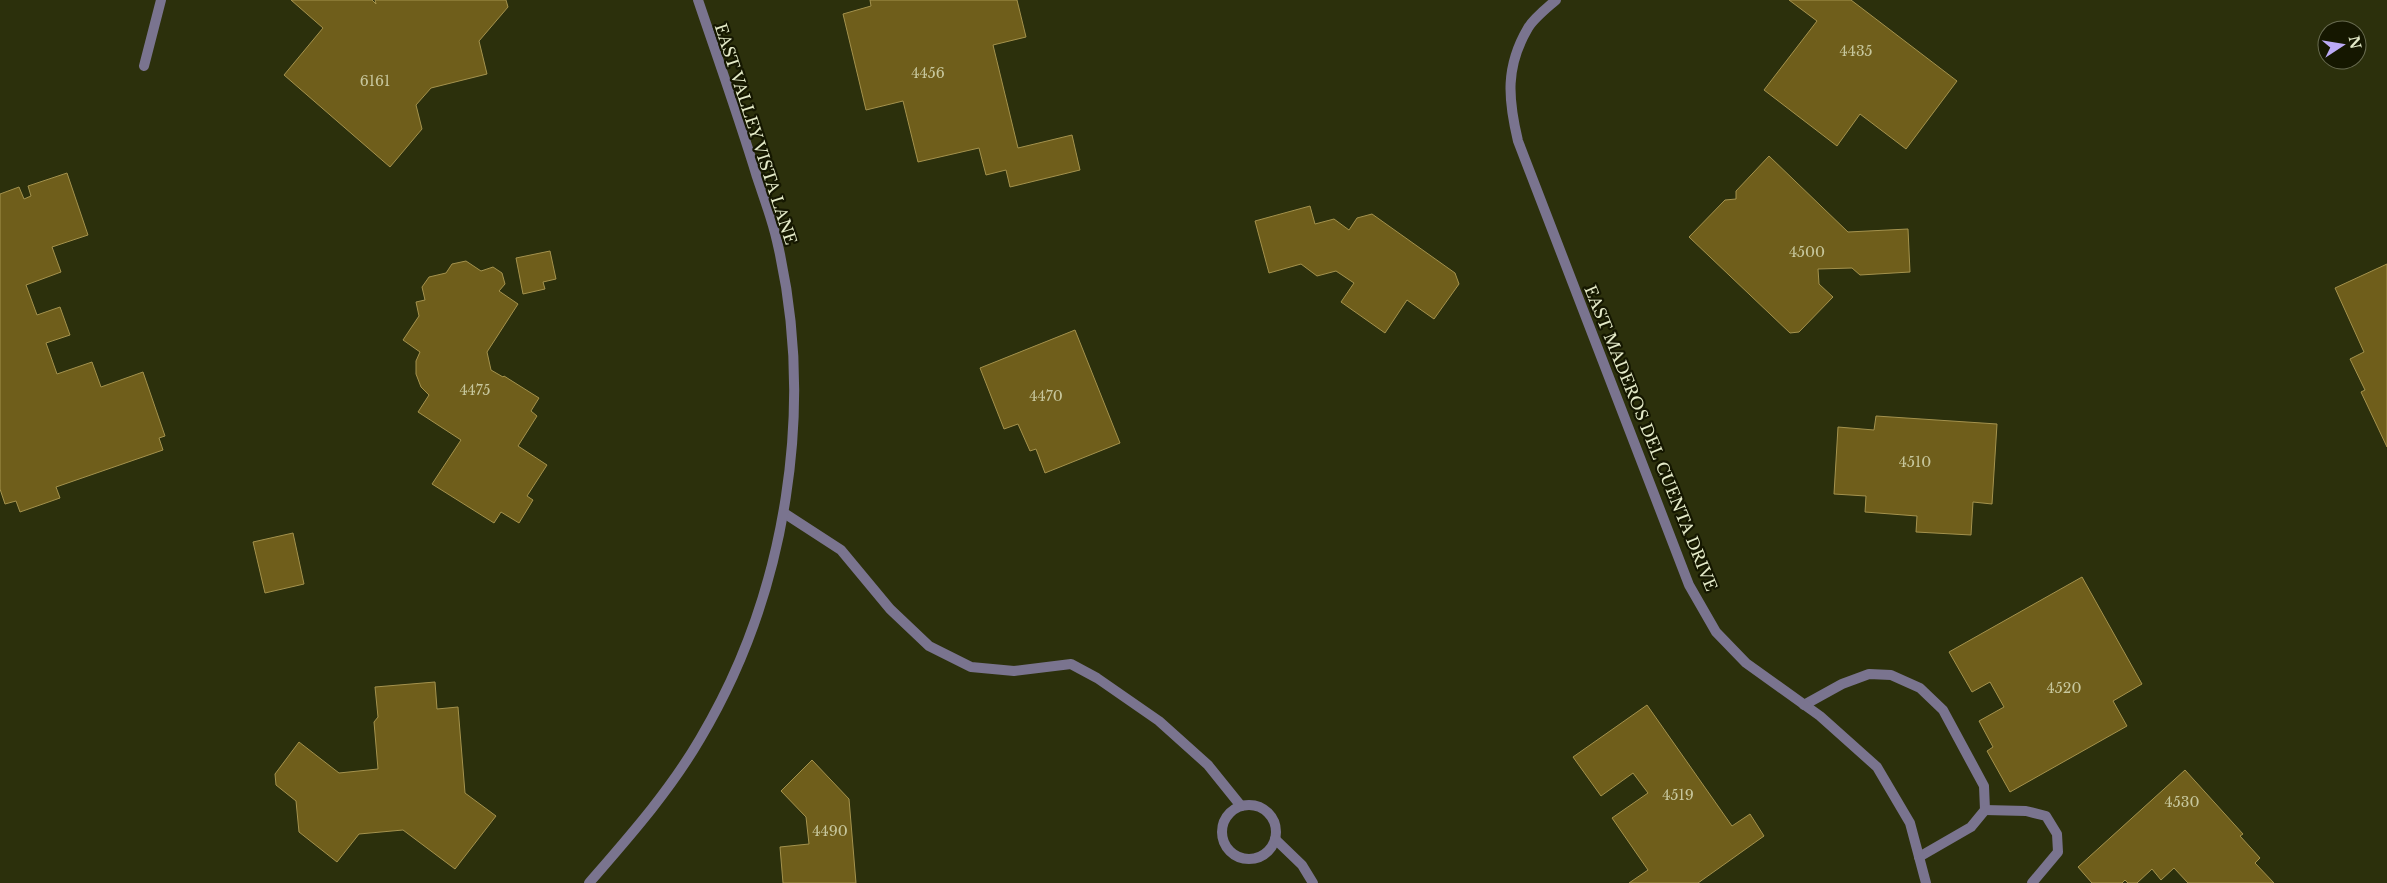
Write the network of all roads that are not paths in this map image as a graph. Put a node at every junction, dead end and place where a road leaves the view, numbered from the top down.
1 (161, 0) edge
2 (698, 0) edge
3 (1556, 0) edge
4 (144, 66) dead end
5 (784, 513) junction
6 (1804, 705) junction
7 (1241, 806) junction
8 (1985, 810) junction
9 (1275, 839) junction
10 (1919, 857) junction
11 (589, 883) edge
12 (1313, 883) edge
13 (1926, 883) edge
14 (2032, 883) edge

1 - 4 street
2 - 5 street, EAST VALLEY VISTA LANE
3 - 6 street, EAST MADEROS DEL CUENTA DRIVE
5 - 7 street
5 - 11 street, EAST VALLEY VISTA LANE
6 - 8 street
6 - 10 street, EAST MADEROS DEL CUENTA DRIVE
7 - 9 street
7 - 9 street
8 - 10 street
8 - 14 street
9 - 12 street
10 - 13 street, EAST MADEROS DEL CUENTA DRIVE

